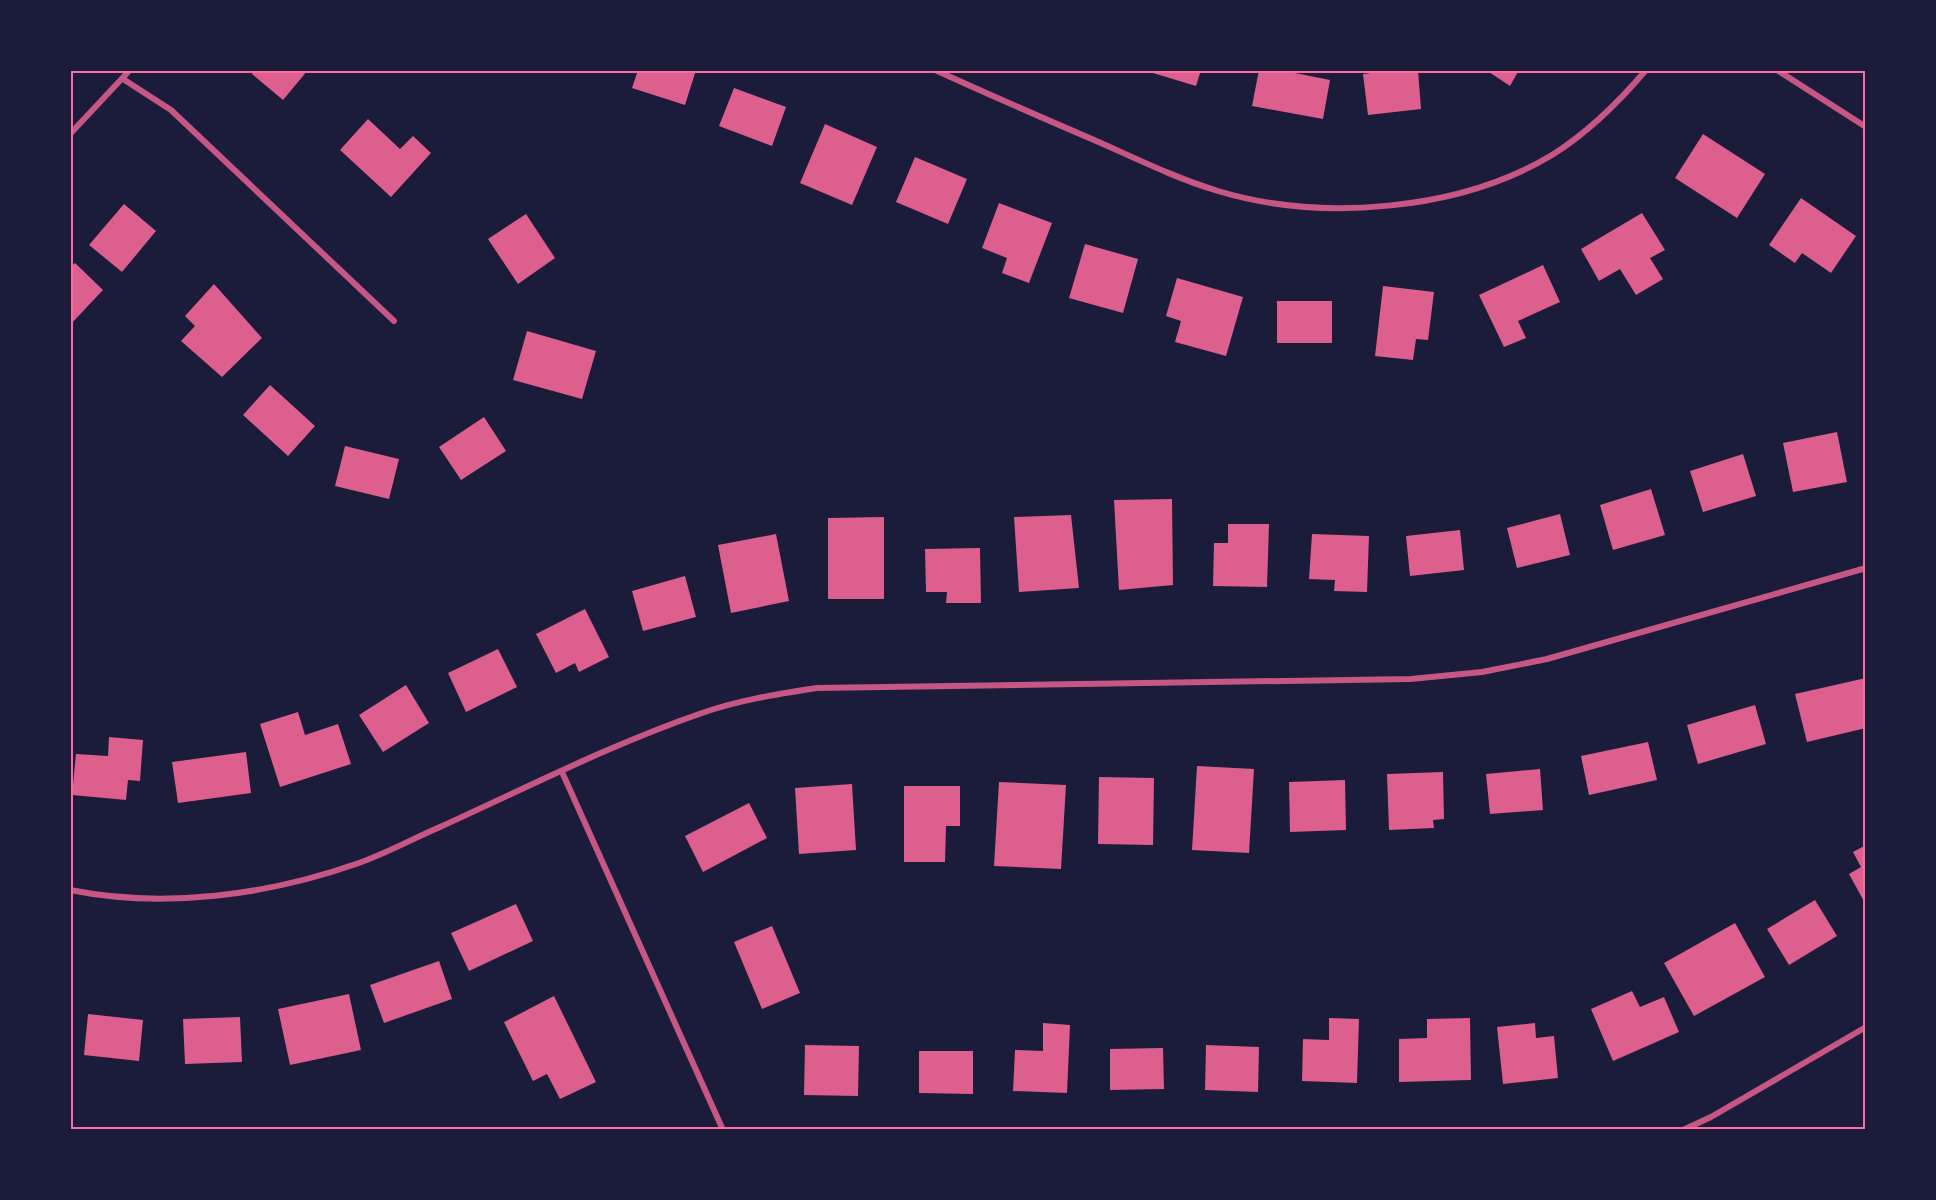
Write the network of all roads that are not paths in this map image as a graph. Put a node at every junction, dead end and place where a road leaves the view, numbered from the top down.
1 (130, 70) edge
2 (935, 70) edge
3 (1646, 70) edge
4 (1777, 70) edge
5 (123, 79) junction
6 (1866, 127) edge
7 (70, 134) edge
8 (394, 321) dead end
9 (1866, 568) edge
10 (562, 772) junction
11 (70, 890) edge
12 (1866, 1027) edge
13 (723, 1130) edge
14 (1683, 1130) edge

1 - 5 street
2 - 3 street
4 - 6 street
5 - 7 street
5 - 8 street
9 - 10 street
10 - 11 street
10 - 13 street
12 - 14 street

